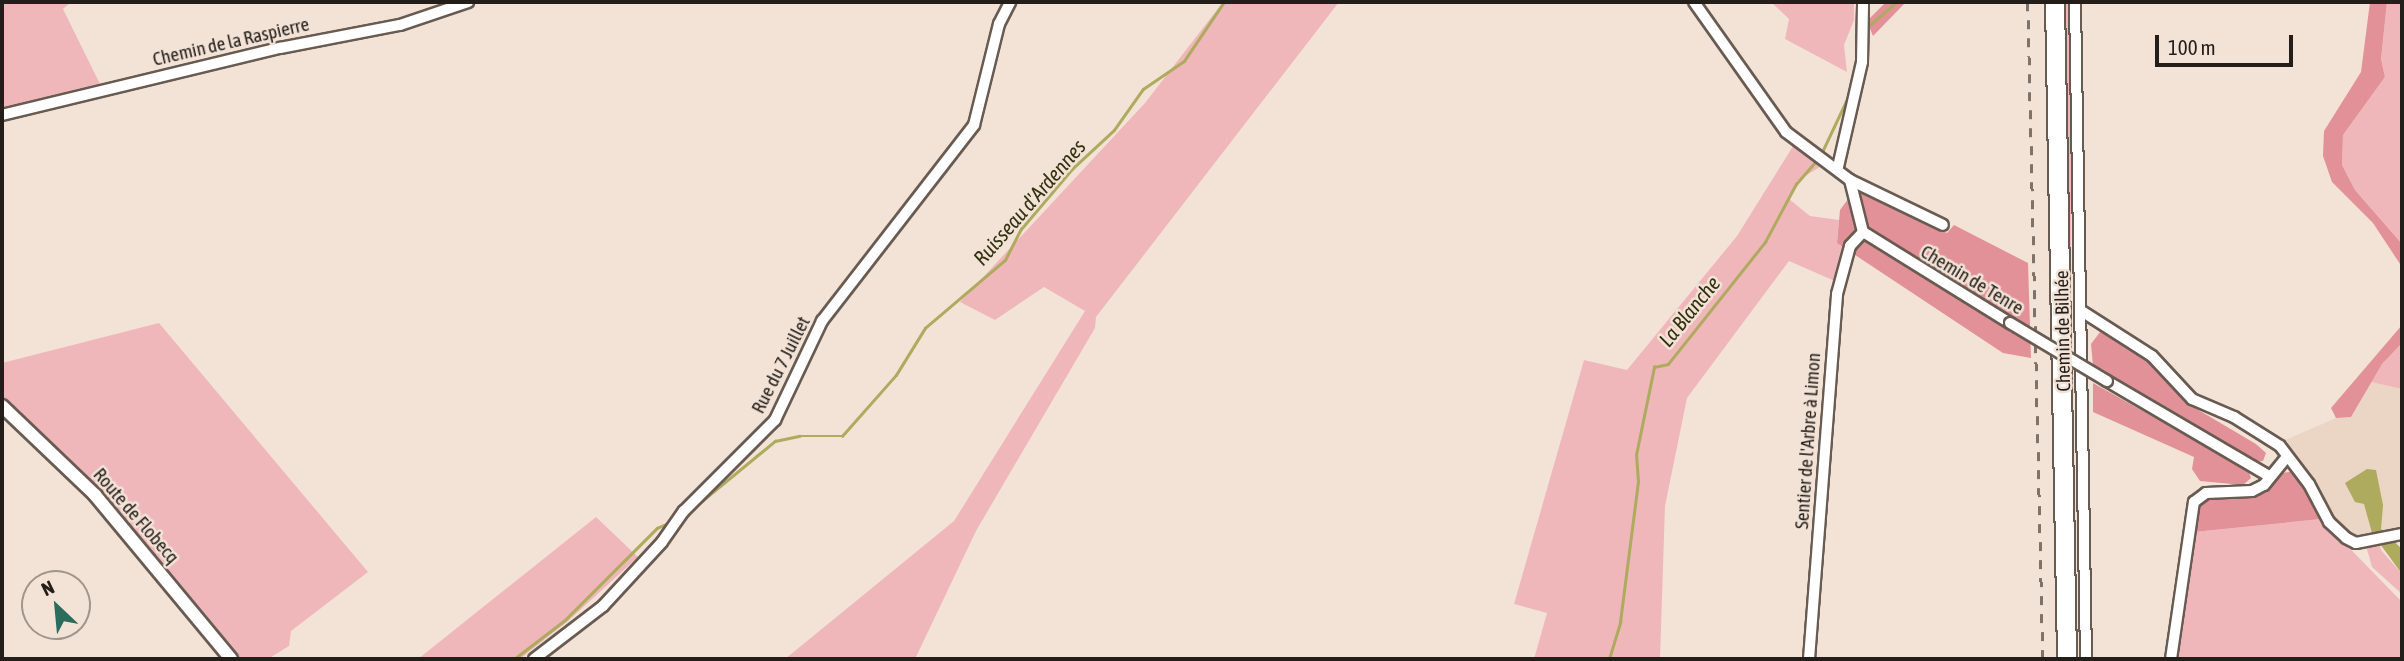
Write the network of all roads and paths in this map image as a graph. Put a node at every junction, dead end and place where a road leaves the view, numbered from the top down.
1 (468, 2) edge
2 (1010, 2) edge
3 (1693, 2) edge
4 (1863, 2) edge
5 (2055, 2) edge
6 (2075, 2) edge
7 (2, 115) edge
8 (1838, 167) junction
9 (1850, 180) junction
10 (1943, 225) dead end
11 (1863, 232) junction
12 (2080, 310) junction
13 (2, 406) edge
14 (2287, 457) junction
15 (2269, 476) junction
16 (2397, 535) edge
17 (231, 659) edge
18 (534, 659) edge
19 (1809, 659) edge
20 (2067, 659) edge
21 (2086, 659) edge
22 (2171, 659) edge

1 - 7 street, Chemin de la Raspierre
2 - 18 street, Rue du 7 Juillet
3 - 8 street, Chemin de Tenre
4 - 8 street
5 - 20 highway
6 - 12 street, Chemin de Bilhée
8 - 9 street, Chemin de Tenre
9 - 10 street, Chemin de Tenre
9 - 11 street, Chemin de Tenre
11 - 15 street, Chemin de Tenre, bridge
11 - 19 street, Sentier de l'Arbre à Limon
12 - 14 street
12 - 21 street, Chemin de Bilhée
13 - 17 street, Route de Flobecq
14 - 15 street
14 - 16 street
15 - 22 street

